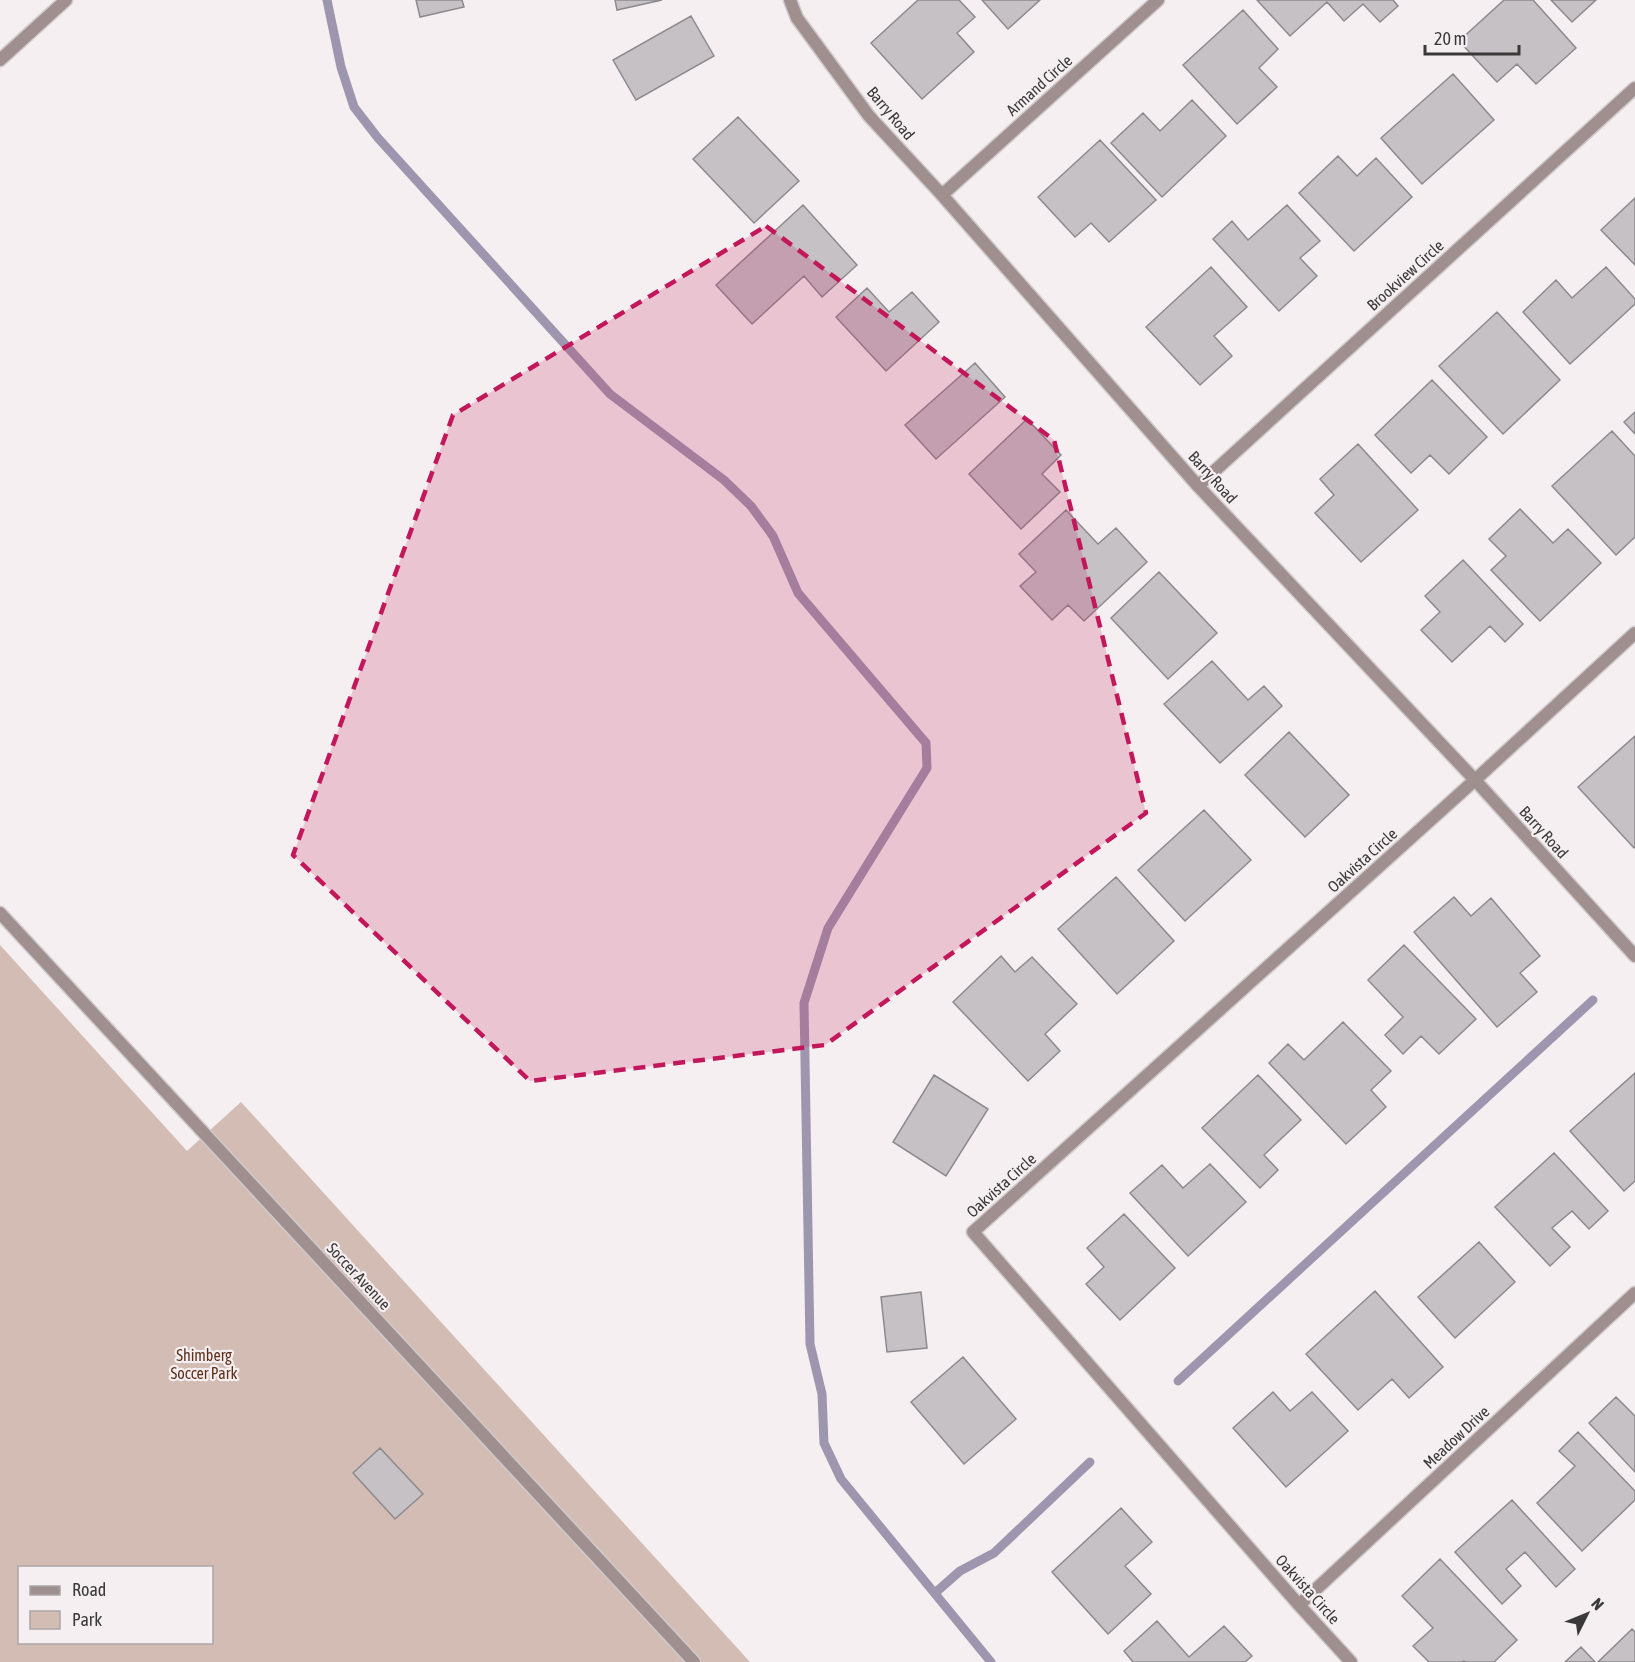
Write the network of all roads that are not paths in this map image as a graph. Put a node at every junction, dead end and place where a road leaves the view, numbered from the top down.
1 (66, 0) edge
2 (790, 0) edge
3 (1158, 0) edge
4 (0, 60) edge
5 (1635, 88) edge
6 (942, 195) junction
7 (1198, 486) junction
8 (1635, 633) edge
9 (1475, 780) junction
10 (0, 913) edge
11 (1635, 956) edge
12 (1635, 1293) edge
13 (1299, 1605) junction
14 (694, 1662) edge
15 (1352, 1662) edge

1 - 4 street
2 - 6 street, Barry Road
3 - 6 street, Armand Circle
5 - 7 street, Brookview Circle
6 - 7 street, Barry Road
7 - 9 street, Barry Road
8 - 9 street
9 - 11 street, Barry Road
9 - 13 street, Oakvista Circle
10 - 14 street, Soccer Avenue
12 - 13 street, Meadow Drive
13 - 15 street, Oakvista Circle

